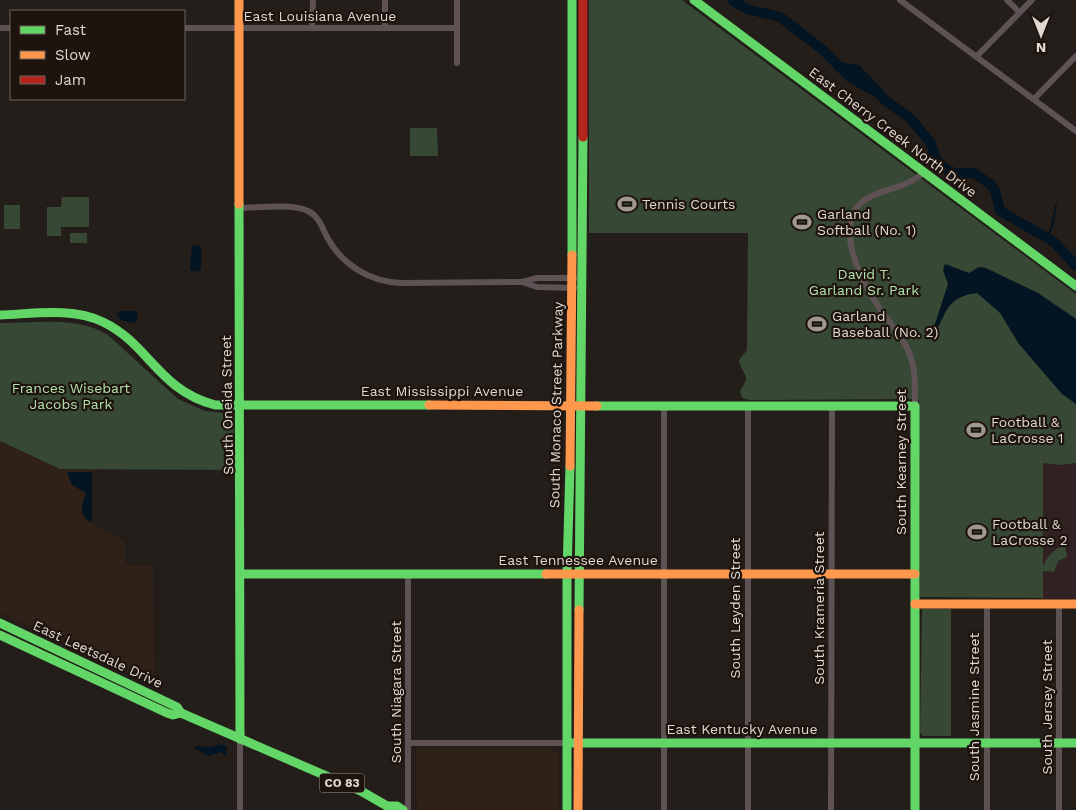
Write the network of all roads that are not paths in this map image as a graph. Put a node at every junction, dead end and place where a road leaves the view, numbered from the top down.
1 (238, 0) edge
2 (312, 0) edge
3 (385, 0) edge
4 (457, 0) edge
5 (572, 0) edge
6 (583, 0) edge
7 (694, 0) edge
8 (900, 0) edge
9 (1007, 0) edge
10 (1032, 0) edge
11 (1020, 12) junction
12 (185, 28) edge
13 (239, 28) junction
14 (312, 28) junction
15 (385, 28) junction
16 (457, 28) junction
17 (977, 56) junction
18 (1076, 56) edge
19 (457, 63) dead end
20 (1034, 99) junction
21 (1076, 132) edge
22 (924, 172) junction
23 (239, 208) junction
24 (572, 278) junction
25 (522, 282) junction
26 (582, 284) junction
27 (1076, 286) edge
28 (572, 287) junction
29 (0, 316) edge
30 (240, 405) junction
31 (572, 405) junction
32 (582, 406) junction
33 (748, 406) junction
34 (832, 406) junction
35 (915, 406) junction
36 (664, 407) junction
37 (408, 573) junction
38 (567, 573) junction
39 (578, 573) junction
40 (242, 574) junction
41 (665, 574) junction
42 (748, 574) junction
43 (832, 574) junction
44 (915, 574) junction
45 (915, 604) junction
46 (987, 604) junction
47 (1059, 604) junction
48 (1076, 604) edge
49 (0, 623) edge
50 (0, 635) edge
51 (181, 713) junction
52 (240, 739) junction
53 (831, 742) junction
54 (409, 743) junction
55 (567, 743) junction
56 (578, 743) junction
57 (664, 743) junction
58 (748, 743) junction
59 (915, 743) junction
60 (987, 743) junction
61 (1059, 743) junction
62 (1076, 743) edge
63 (388, 808) edge
64 (240, 810) edge
65 (403, 810) edge
66 (408, 810) edge
67 (567, 810) edge
68 (578, 810) edge
69 (664, 810) edge
70 (748, 810) edge
71 (832, 810) edge
72 (914, 810) edge
73 (987, 810) edge
74 (1059, 810) edge

1 - 13 street, South Oneida Street
2 - 14 street
3 - 15 street
4 - 16 street
5 - 24 street, South Monaco Street Parkway
6 - 26 street, South Monaco Street Parkway
7 - 22 street, East Cherry Creek North Drive
8 - 17 street
9 - 11 street
10 - 11 street
11 - 17 street
12 - 13 street, East Louisiana Avenue
13 - 14 street, East Louisiana Avenue
13 - 23 street, South Oneida Street
14 - 15 street, East Louisiana Avenue
15 - 16 street, East Louisiana Avenue
16 - 19 street
17 - 20 street
18 - 20 street
20 - 21 street
22 - 27 street, East Cherry Creek North Drive
22 - 35 street, South Kearney Street
23 - 25 street
23 - 30 street, South Oneida Street
24 - 25 street
24 - 26 street
24 - 28 street, South Monaco Street Parkway
25 - 28 street
26 - 28 street
26 - 32 street, South Monaco Street Parkway
28 - 31 street, South Monaco Street Parkway
29 - 30 street, East Mississippi Avenue
30 - 31 street, East Mississippi Avenue
30 - 40 street, South Oneida Street
31 - 32 street, East Mississippi Avenue
31 - 38 street, South Monaco Street Parkway
32 - 36 street, East Mississippi Avenue
32 - 39 street, South Monaco Street Parkway
33 - 34 street, East Mississippi Avenue
33 - 36 street, East Mississippi Avenue
33 - 42 street, South Leyden Street
34 - 35 street, East Mississippi Avenue
34 - 43 street, South Krameria Street
35 - 44 street, South Kearney Street
36 - 41 street
37 - 38 street, East Tennessee Avenue
37 - 40 street, East Tennessee Avenue
37 - 54 street, South Niagara Street
38 - 39 street, East Tennessee Avenue
38 - 55 street, South Monaco Street Parkway
39 - 41 street, East Tennessee Avenue
39 - 56 street, South Monaco Street Parkway
40 - 52 street, South Oneida Street
41 - 42 street, East Tennessee Avenue
41 - 57 street
42 - 43 street, East Tennessee Avenue
42 - 58 street, South Leyden Street
43 - 44 street, East Tennessee Avenue
43 - 53 street, South Krameria Street
44 - 45 street, South Kearney Street
45 - 46 street
45 - 59 street, South Kearney Street
46 - 47 street
46 - 60 street, South Jasmine Street
47 - 48 street
47 - 61 street, South Jersey Street
49 - 51 street, East Leetsdale Drive / CO 83
50 - 51 street, East Leetsdale Drive / CO 83
51 - 52 street, East Leetsdale Drive / CO 83
52 - 63 street, East Leetsdale Drive / CO 83
52 - 64 street, South Oneida Street
53 - 58 street, East Kentucky Avenue
53 - 59 street, East Kentucky Avenue
53 - 71 street, South Krameria Street
54 - 55 street, East Kentucky Avenue
54 - 66 street, South Niagara Street
55 - 56 street, East Kentucky Avenue
55 - 67 street, South Monaco Street Parkway
56 - 57 street, East Kentucky Avenue
56 - 68 street, South Monaco Street Parkway
57 - 58 street, East Kentucky Avenue
57 - 69 street
58 - 70 street, South Leyden Street
59 - 60 street, East Kentucky Avenue
59 - 72 street, South Kearney Street
60 - 61 street, East Kentucky Avenue
60 - 73 street, South Jasmine Street
61 - 62 street, East Kentucky Avenue
61 - 74 street, South Jersey Street
63 - 65 street, East Leetsdale Drive / CO 83

